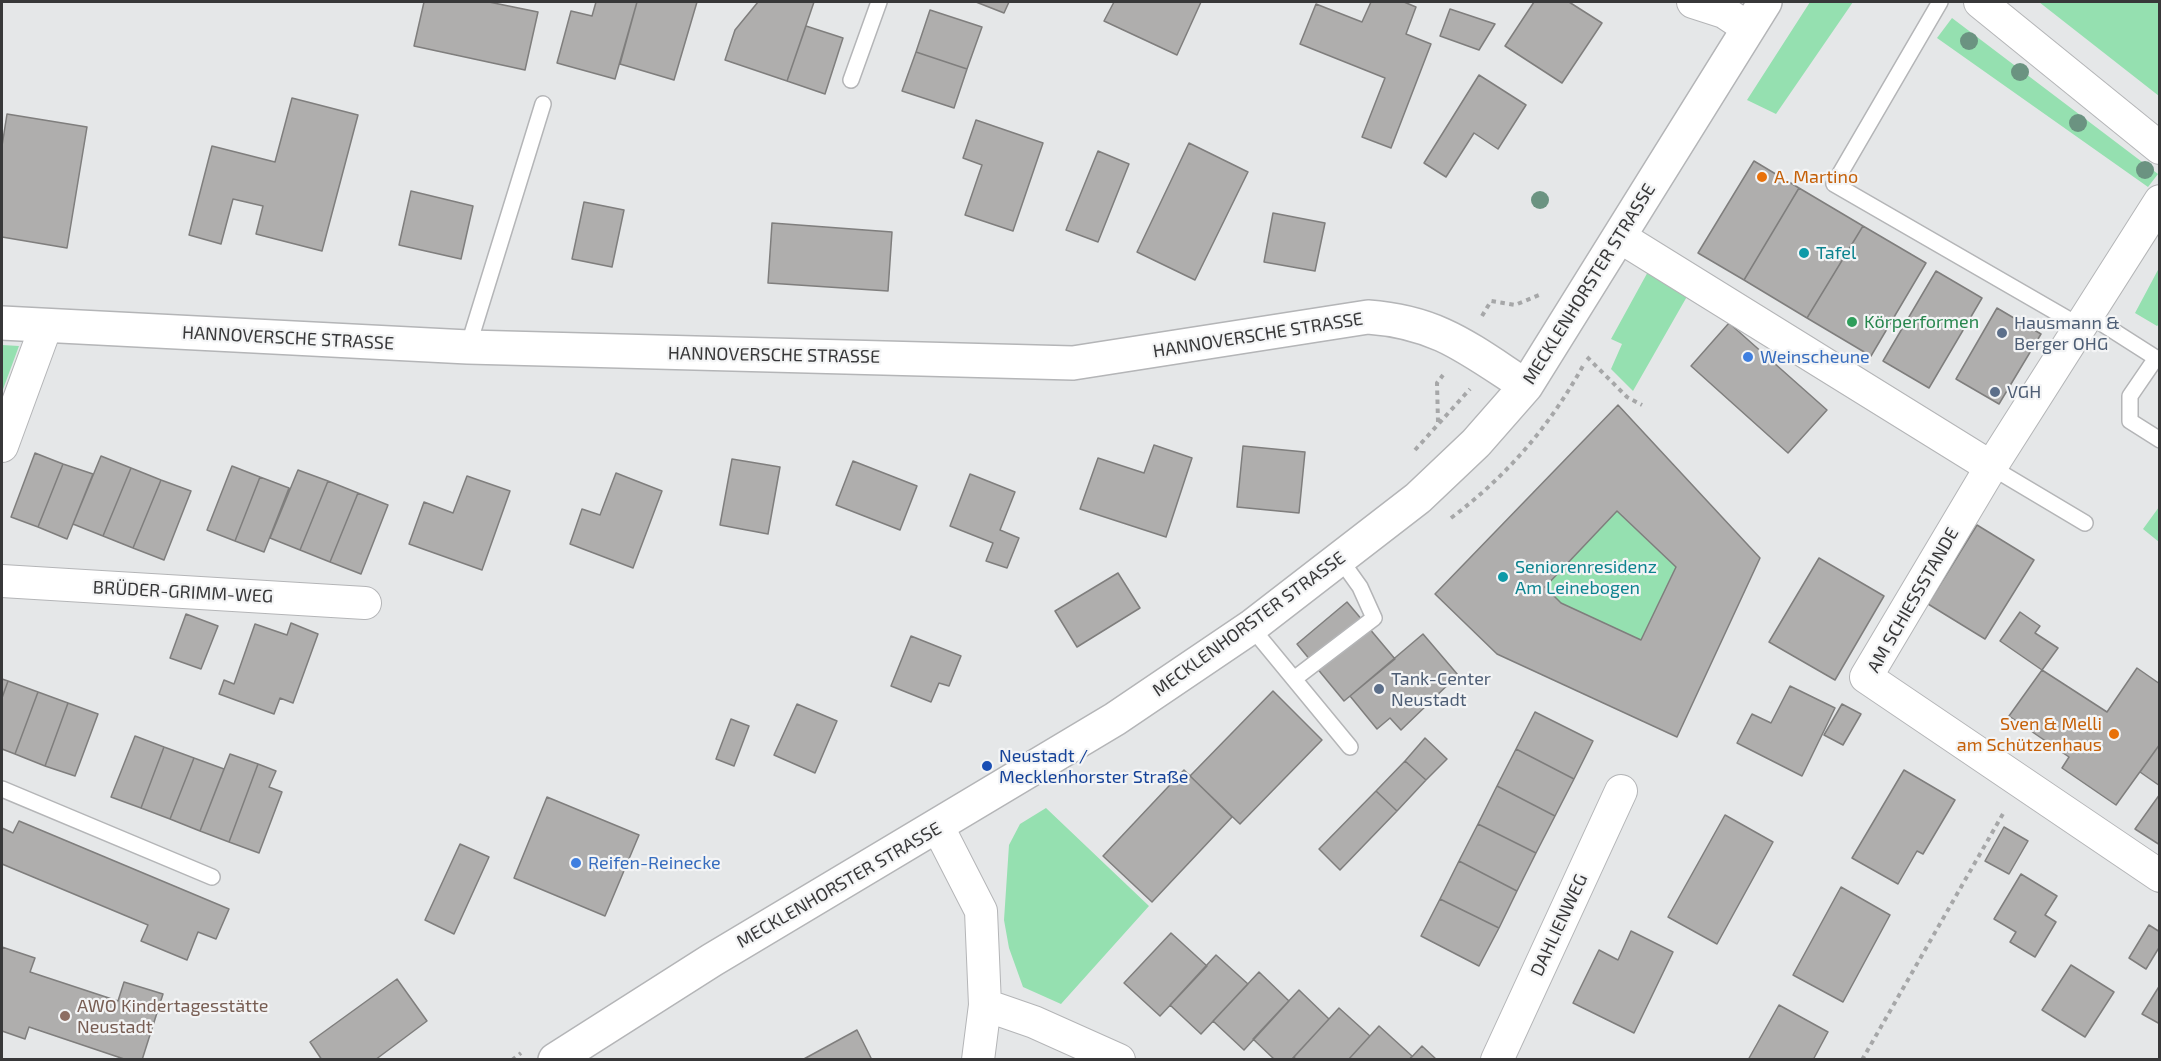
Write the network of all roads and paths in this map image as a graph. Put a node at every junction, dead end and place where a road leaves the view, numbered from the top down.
1 (879, 2) edge
2 (1693, 2) edge
3 (1940, 2) edge
4 (1980, 2) edge
5 (1757, 15) edge
6 (851, 80) dead end
7 (543, 104) dead end
8 (2160, 148) edge
9 (2160, 201) edge
10 (1620, 237) junction
11 (1544, 287) dead end
12 (1491, 301) dead end
13 (2084, 320) junction
14 (2, 323) edge
15 (46, 326) junction
16 (468, 347) junction
17 (1587, 357) dead end
18 (1526, 386) junction
19 (1642, 405) dead end
20 (2160, 440) edge
21 (2, 446) edge
22 (1991, 467) junction
23 (2085, 523) dead end
24 (1340, 559) junction
25 (2, 581) edge
26 (365, 603) dead end
27 (1251, 627) junction
28 (1294, 679) junction
29 (1350, 747) dead end
30 (2021, 783) junction
31 (2, 789) edge
32 (1622, 791) dead end
33 (938, 827) junction
34 (2160, 876) edge
35 (212, 877) dead end
36 (985, 1005) junction
37 (555, 1059) edge
38 (978, 1059) edge
39 (1119, 1059) edge
40 (1497, 1059) edge
41 (1862, 1059) edge

1 - 6 lane
2 - 5 street
3 - 13 lane
4 - 8 street
5 - 10 main road, MECKLENHORSTER STRASSE
7 - 16 lane
9 - 13 street
10 - 18 main road, MECKLENHORSTER STRASSE
10 - 22 street
11 - 12 path
13 - 20 lane
13 - 22 street
14 - 15 main road, HANNOVERSCHE STRASSE
15 - 16 main road, HANNOVERSCHE STRASSE
15 - 21 street
16 - 18 main road, HANNOVERSCHE STRASSE
17 - 19 path
18 - 24 main road, MECKLENHORSTER STRASSE
22 - 23 lane
22 - 30 street, AM SCHIESSSTANDE
24 - 27 main road, MECKLENHORSTER STRASSE
24 - 28 lane
25 - 26 street, BRÜDER-GRIMM-WEG
27 - 28 lane
27 - 33 main road, MECKLENHORSTER STRASSE
28 - 29 lane
30 - 34 street, AM SCHIESSSTANDE
30 - 41 path
31 - 35 lane
32 - 40 street, DAHLIENWEG
33 - 36 street
33 - 37 main road, MECKLENHORSTER STRASSE
36 - 38 street
36 - 39 street

